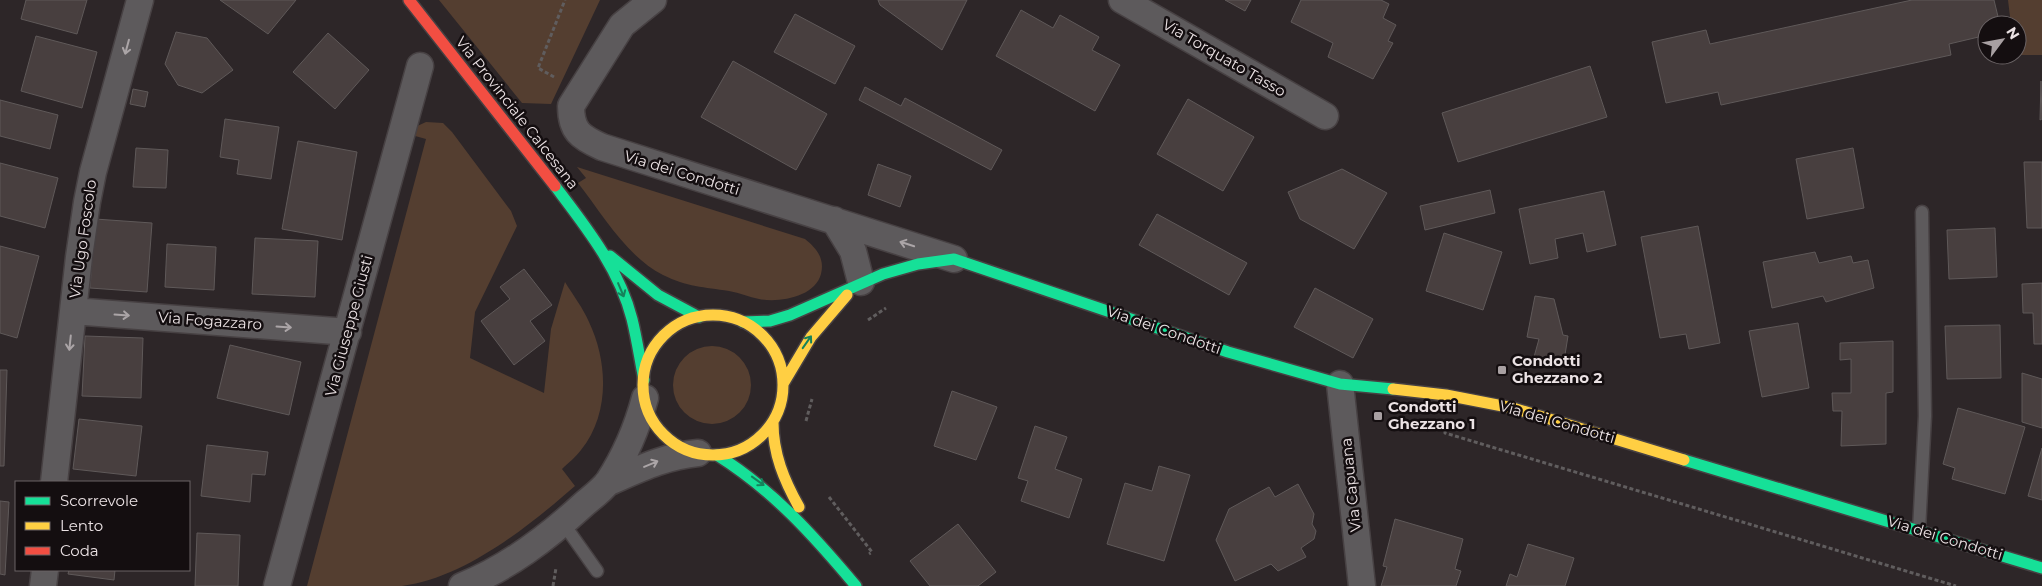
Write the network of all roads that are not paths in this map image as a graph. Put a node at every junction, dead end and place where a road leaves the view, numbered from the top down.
1 (140, 0) edge
2 (409, 0) edge
3 (626, 0) edge
4 (654, 0) edge
5 (1122, 0) edge
6 (622, 26) junction
7 (420, 66) dead end
8 (1325, 116) dead end
9 (1922, 212) dead end
10 (834, 220) junction
11 (600, 246) junction
12 (954, 259) junction
13 (861, 282) junction
14 (73, 311) junction
15 (698, 317) junction
16 (743, 322) junction
17 (348, 332) junction
18 (783, 384) junction
19 (1340, 384) junction
20 (644, 389) junction
21 (773, 422) junction
22 (707, 454) junction
23 (54, 481) edge
24 (607, 483) junction
25 (563, 523) junction
26 (1919, 530) junction
27 (816, 537) junction
28 (2042, 568) edge
29 (45, 571) edge
30 (596, 572) dead end
31 (43, 586) edge
32 (277, 586) edge
33 (462, 586) edge
34 (856, 586) edge
35 (1362, 586) edge

1 -> 14 street, Via Ugo Foscolo
2 - 11 street, Via Provinciale Calcesana
3 - 6 street
4 - 6 street
5 - 8 street, Via Torquato Tasso
6 - 10 street, Via dei Condotti
7 - 17 street, Via Giuseppe Giusti
9 - 26 lane
12 -> 10 street, Via dei Condotti
10 - 13 street
11 - 15 street, Via Provinciale Calcesana
11 -> 20 street, Via Provinciale Calcesana
12 - 13 street, Via dei Condotti
12 - 19 street, Via dei Condotti
13 - 16 street, Via dei Condotti
18 -> 13 street, Via dei Condotti
14 -> 17 street, Via Fogazzaro
14 -> 23 street, Via Ugo Foscolo
15 - 16 street
15 - 20 street
16 - 18 street
17 - 32 street, Via Giuseppe Giusti
18 - 21 street
19 - 26 street, Via dei Condotti
19 - 35 street, Via Capuana
20 - 22 street
20 - 24 street
21 - 22 street
21 - 27 street
24 -> 22 street
22 -> 27 street
24 - 25 street
25 - 30 lane
25 - 33 street
26 - 28 street, Via dei Condotti
27 - 34 street
29 - 31 street

